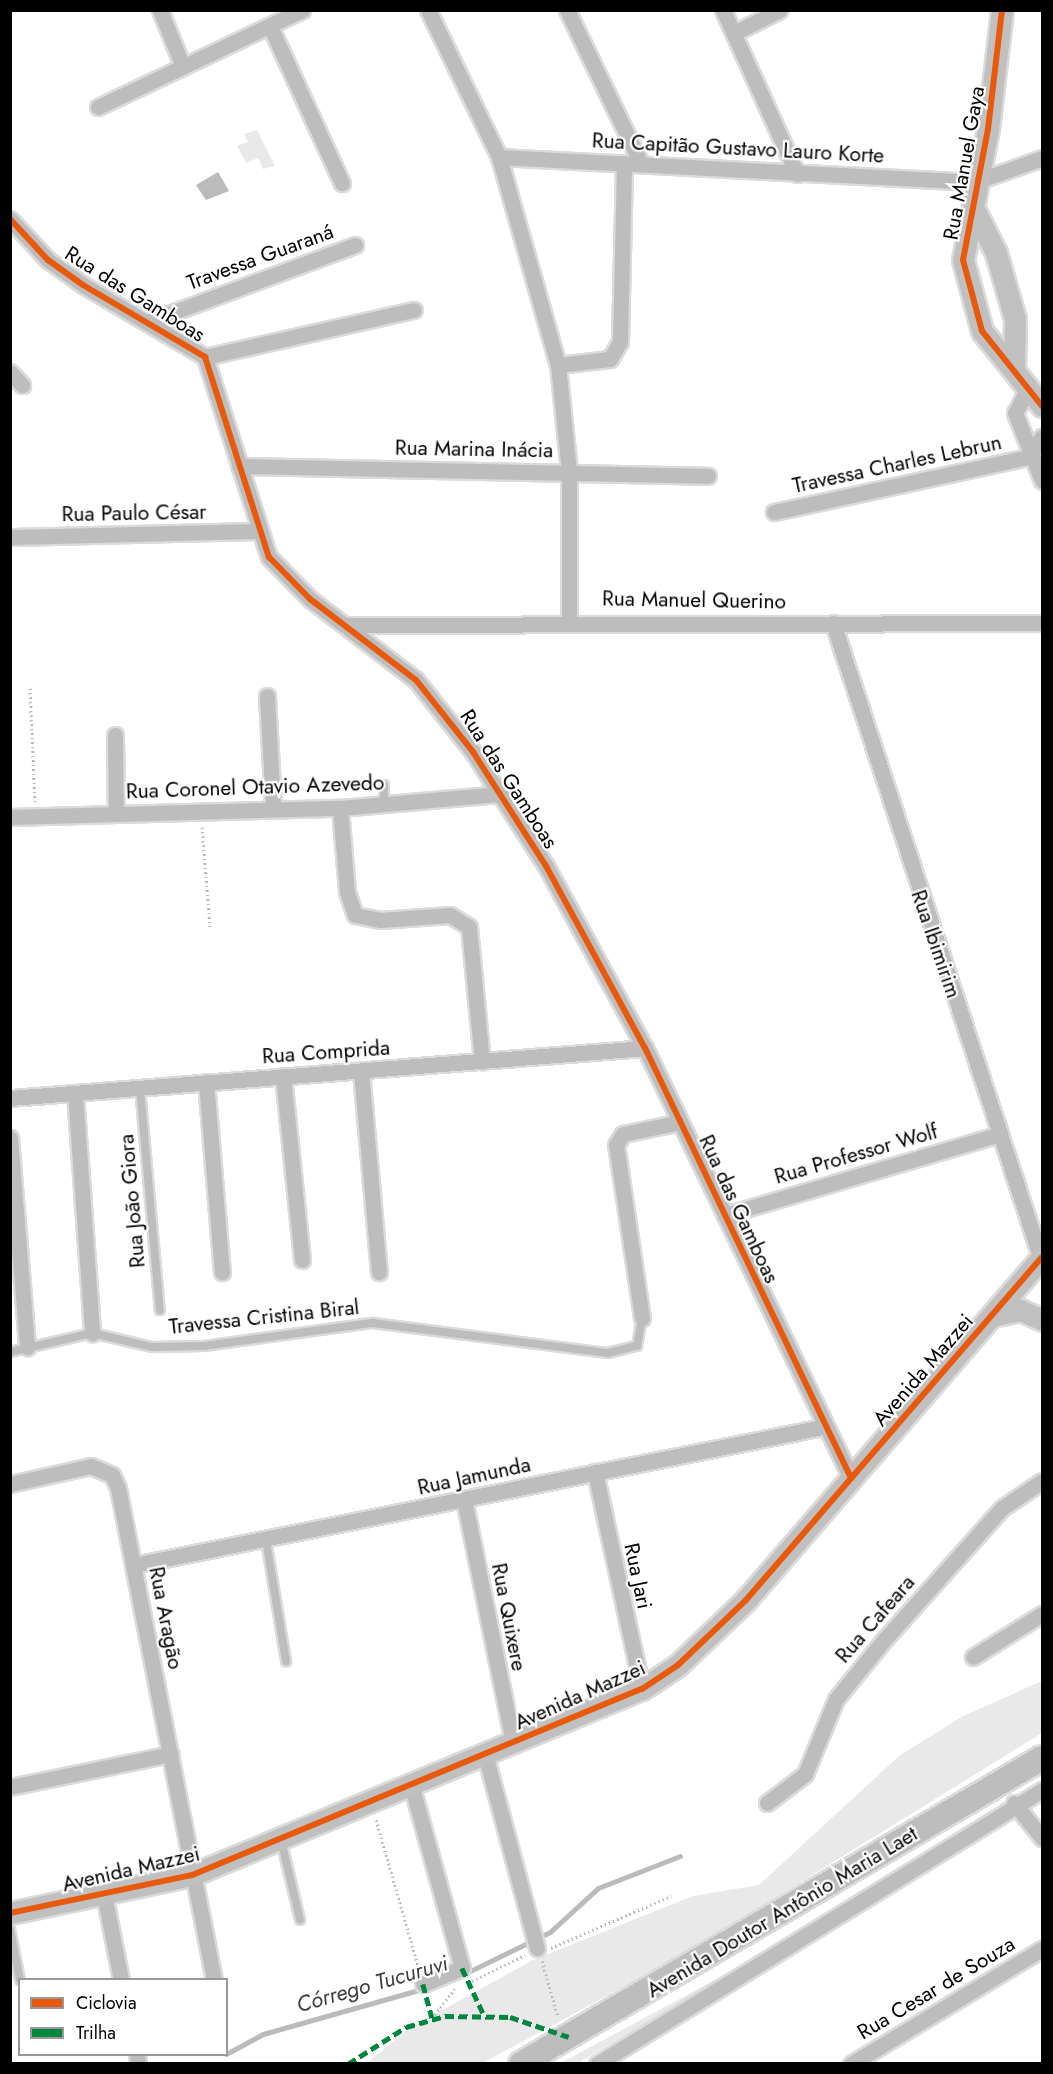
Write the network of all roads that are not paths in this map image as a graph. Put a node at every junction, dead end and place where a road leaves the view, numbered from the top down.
1 (160, 10) edge
2 (302, 10) edge
3 (428, 10) edge
4 (567, 10) edge
5 (723, 10) edge
6 (780, 10) edge
7 (1002, 10) edge
8 (270, 26) junction
9 (734, 33) junction
10 (183, 67) junction
11 (98, 108) dead end
12 (499, 157) junction
13 (1042, 158) edge
14 (624, 163) junction
15 (641, 164) junction
16 (796, 174) junction
17 (975, 182) junction
18 (342, 183) dead end
19 (974, 209) junction
20 (10, 219) edge
21 (356, 245) dead end
22 (414, 310) dead end
23 (147, 322) junction
24 (205, 357) junction
25 (558, 365) junction
26 (1014, 369) junction
27 (10, 372) edge
28 (22, 385) dead end
29 (1028, 388) junction
30 (1042, 406) edge
31 (1042, 437) edge
32 (1029, 457) junction
33 (239, 466) junction
34 (569, 472) junction
35 (708, 476) dead end
36 (1042, 481) edge
37 (774, 512) dead end
38 (258, 531) junction
39 (10, 537) edge
40 (569, 620) junction
41 (833, 623) junction
42 (1042, 623) edge
43 (345, 625) junction
44 (267, 696) dead end
45 (115, 735) dead end
46 (384, 785) dead end
47 (501, 794) junction
48 (384, 804) junction
49 (273, 807) junction
50 (340, 808) junction
51 (116, 813) junction
52 (10, 816) edge
53 (645, 1048) junction
54 (482, 1061) junction
55 (361, 1071) junction
56 (284, 1076) junction
57 (206, 1082) junction
58 (140, 1088) junction
59 (75, 1093) junction
60 (10, 1098) edge
61 (680, 1122) junction
62 (1000, 1134) junction
63 (10, 1138) edge
64 (725, 1215) junction
65 (302, 1260) dead end
66 (1042, 1260) edge
67 (222, 1272) dead end
68 (379, 1272) dead end
69 (160, 1310) dead end
70 (992, 1316) junction
71 (642, 1318) joint
72 (1042, 1320) edge
73 (92, 1333) junction
74 (27, 1347) junction
75 (10, 1352) edge
76 (823, 1427) junction
77 (595, 1472) junction
78 (851, 1478) junction
79 (1042, 1481) edge
80 (10, 1484) edge
81 (464, 1499) junction
82 (266, 1540) junction
83 (134, 1565) junction
84 (1042, 1614) edge
85 (973, 1657) dead end
86 (286, 1661) dead end
87 (642, 1689) junction
88 (513, 1743) junction
89 (171, 1754) junction
90 (485, 1754) junction
91 (1042, 1758) edge
92 (411, 1784) junction
93 (10, 1787) edge
94 (1042, 1790) edge
95 (767, 1803) dead end
96 (1014, 1803) junction
97 (281, 1838) junction
98 (1042, 1838) edge
99 (192, 1875) junction
100 (104, 1894) junction
101 (10, 1913) edge
102 (300, 1920) dead end
103 (10, 1929) edge
104 (537, 1948) road end
105 (1042, 1949) edge
106 (20, 1978) edge
107 (120, 1978) edge
108 (214, 1978) edge
109 (423, 1984) road end
110 (521, 2064) edge
111 (597, 2064) edge
112 (851, 2064) edge

1 - 10 street
2 - 8 street
3 - 12 street
4 - 15 street
5 - 9 street
6 - 9 street
7 - 17 street, Rua Manuel Gaya
8 - 10 street
8 - 18 street
9 - 16 street
10 - 11 street
12 - 14 street, Rua Capitão Gustavo Lauro Korte
12 - 25 street
13 - 17 street
14 - 15 street, Rua Capitão Gustavo Lauro Korte
14 - 25 street
15 - 16 street, Rua Capitão Gustavo Lauro Korte
16 - 17 street, Rua Capitão Gustavo Lauro Korte
17 - 19 street, Rua Manuel Gaya
19 - 26 street, Rua Manuel Gaya
19 - 26 street, Rua Manuel Gaya
20 - 23 street, Rua das Gamboas
21 - 23 street, Travessa Guaraná
22 - 24 street
23 - 24 street, Rua das Gamboas
24 - 33 street, Rua das Gamboas
25 - 34 street
26 - 29 street, Rua Manuel Gaya
27 - 28 street
29 - 30 street, Rua Manuel Gaya
29 - 32 street
31 - 32 street
32 - 36 street
32 - 37 street, Travessa Charles Lebrun
33 - 34 street, Rua Marina Inácia
33 - 38 street, Rua das Gamboas
34 - 35 street, Rua Marina Inácia
34 - 40 street
38 - 39 street, Rua Paulo César
38 - 43 street, Rua das Gamboas
40 - 41 street, Rua Manuel Querino
40 - 43 street, Rua Manuel Querino
41 - 42 street, Rua Manuel Querino
41 - 62 street, Rua Ibimirim
43 - 47 street, Rua das Gamboas
44 - 49 street
45 - 51 street
46 - 48 lane
47 - 48 street, Rua Coronel Otavio Azevedo
47 - 53 street, Rua das Gamboas
48 - 50 street, Rua Coronel Otavio Azevedo
49 - 50 street, Rua Coronel Otavio Azevedo
49 - 51 street, Rua Coronel Otavio Azevedo
50 - 54 street
51 - 52 street, Rua Coronel Otavio Azevedo
53 - 54 street, Rua Comprida
53 - 61 street, Rua das Gamboas
54 - 55 street, Rua Comprida
55 - 56 street, Rua Comprida
55 - 68 street
56 - 57 street, Rua Comprida
56 - 65 street
57 - 58 street, Rua Comprida
57 - 67 street
58 - 59 street, Rua Comprida
58 - 69 lane, Rua João Giora
59 - 60 street, Rua Comprida
59 - 73 street
61 - 64 street, Rua das Gamboas
61 - 71 street
62 - 64 street, Rua Professor Wolf
62 - 66 street, Rua Ibimirim
63 - 74 street
64 - 76 street, Rua das Gamboas
66 - 70 street, Avenida Mazzei
70 - 72 street
70 - 78 street, Avenida Mazzei
71 - 73 lane, Travessa Cristina Biral
73 - 74 lane, Travessa Cristina Biral
74 - 75 lane, Travessa Cristina Biral
76 - 77 street, Rua Jamunda
76 - 78 street, Rua das Gamboas
77 - 81 street, Rua Jamunda
77 - 87 street, Rua Jari
78 - 87 street, Avenida Mazzei
79 - 95 street, Rua Cafeara
80 - 83 street, Rua Aragão
81 - 82 street, Rua Jamunda
81 - 88 street, Rua Quixere
82 - 83 street, Rua Jamunda
82 - 86 lane
83 - 89 street, Rua Aragão
84 - 85 street
87 - 88 street, Avenida Mazzei
88 - 90 street, Avenida Mazzei
89 - 93 street
89 - 99 street, Rua Aragão
90 - 92 street, Avenida Mazzei
90 - 104 street
91 - 110 main road, Avenida Doutor Antônio Maria Laet
92 - 97 street, Avenida Mazzei
92 - 109 street
94 - 96 street
96 - 98 street
96 - 111 street
97 - 99 street, Avenida Mazzei
97 - 102 lane
99 - 100 street, Avenida Mazzei
99 - 108 street
100 - 101 street, Avenida Mazzei
100 - 107 street
103 - 106 lane
105 - 112 street, Rua Cesar de Souza

